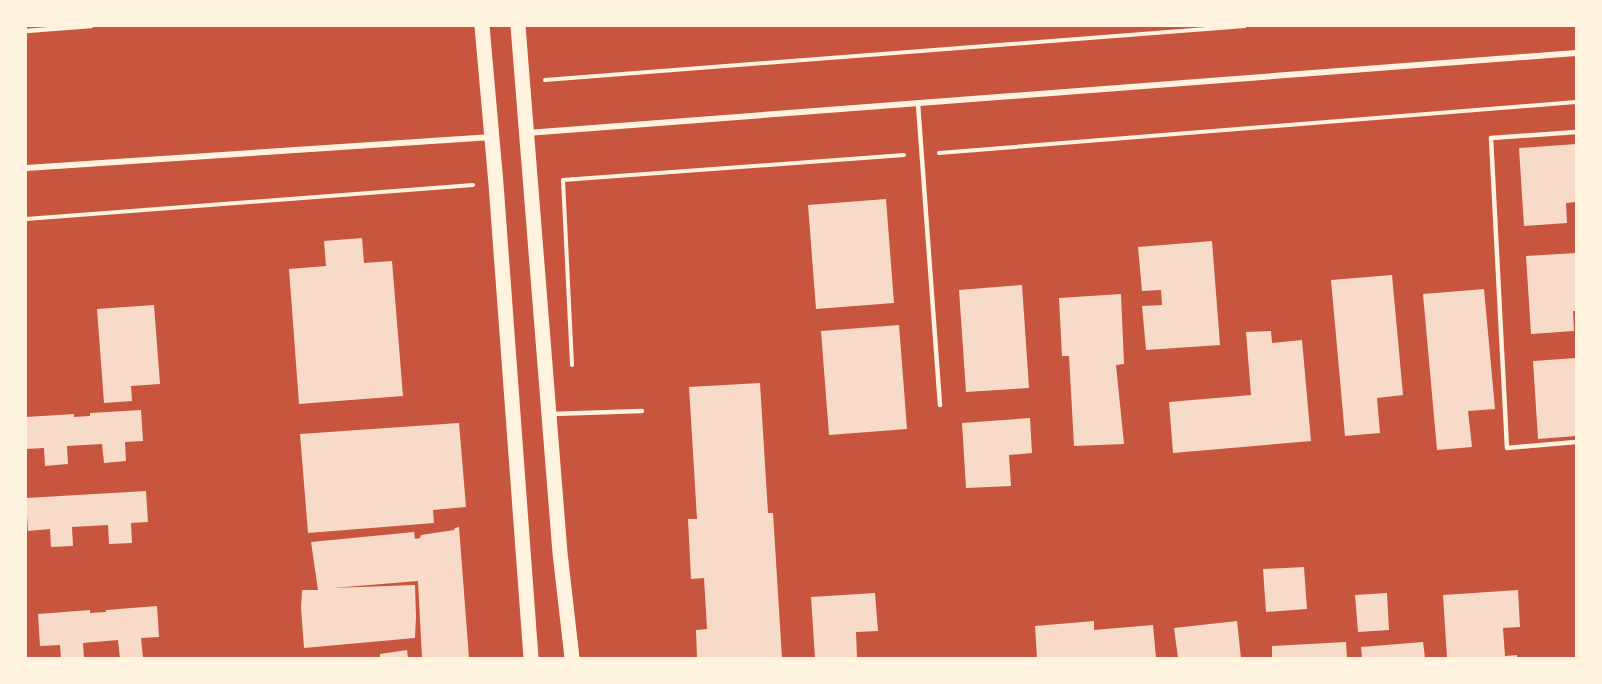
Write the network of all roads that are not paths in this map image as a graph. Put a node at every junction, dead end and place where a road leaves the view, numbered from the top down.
1 (91, 26) edge
2 (482, 26) edge
3 (518, 26) edge
4 (26, 31) edge
5 (1576, 53) edge
6 (918, 104) junction
7 (1576, 132) edge
8 (527, 133) junction
9 (492, 137) junction
10 (26, 168) edge
11 (940, 405) dead end
12 (642, 411) dead end
13 (549, 414) junction
14 (1576, 442) edge
15 (531, 658) edge
16 (572, 658) edge

1 - 4 lane
2 - 9 main road
3 - 8 main road
5 - 6 street
6 - 8 street
6 - 11 lane
7 - 14 lane
8 - 13 main road
9 - 10 street
9 - 15 main road
12 - 13 lane
13 - 16 main road

